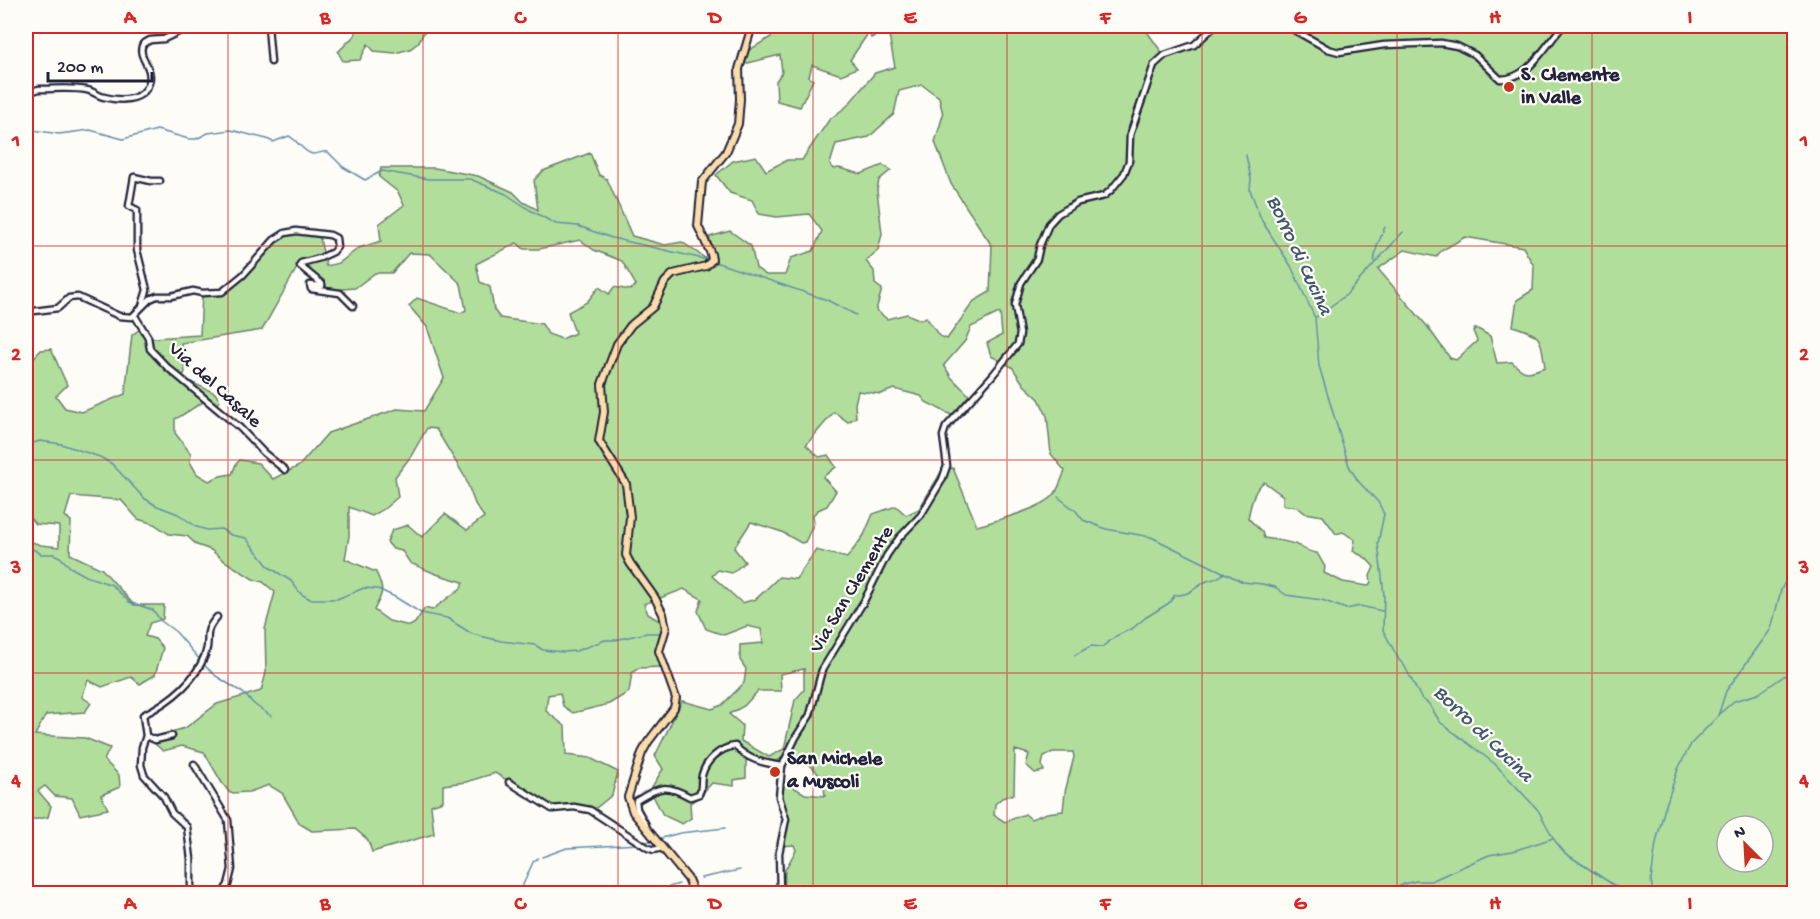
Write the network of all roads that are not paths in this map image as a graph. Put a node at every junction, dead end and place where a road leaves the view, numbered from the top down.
1 (191, 26) edge
2 (268, 26) edge
3 (752, 26) edge
4 (1215, 26) edge
5 (1287, 26) edge
6 (1563, 26) edge
7 (271, 62) dead end
8 (26, 96) edge
9 (160, 181) dead end
10 (353, 306) dead end
11 (141, 308) junction
12 (26, 312) edge
13 (135, 316) junction
14 (285, 470) dead end
15 (218, 617) dead end
16 (146, 736) junction
17 (172, 736) dead end
18 (194, 764) dead end
19 (782, 766) junction
20 (509, 782) dead end
21 (654, 838) junction
22 (662, 848) junction
23 (191, 894) edge
24 (222, 894) edge
25 (694, 894) edge
26 (780, 894) edge

1 - 8 street
2 - 7 street
3 - 21 main road
4 - 19 street, Via San Clemente
5 - 6 street
9 - 11 street
10 - 11 street
11 - 13 street
12 - 13 street
13 - 14 street, Via del Casale
15 - 16 street
16 - 17 street
16 - 23 street
18 - 24 street
19 - 21 street
19 - 26 street, Via San Clemente
20 - 22 street
21 - 22 main road
22 - 25 main road

